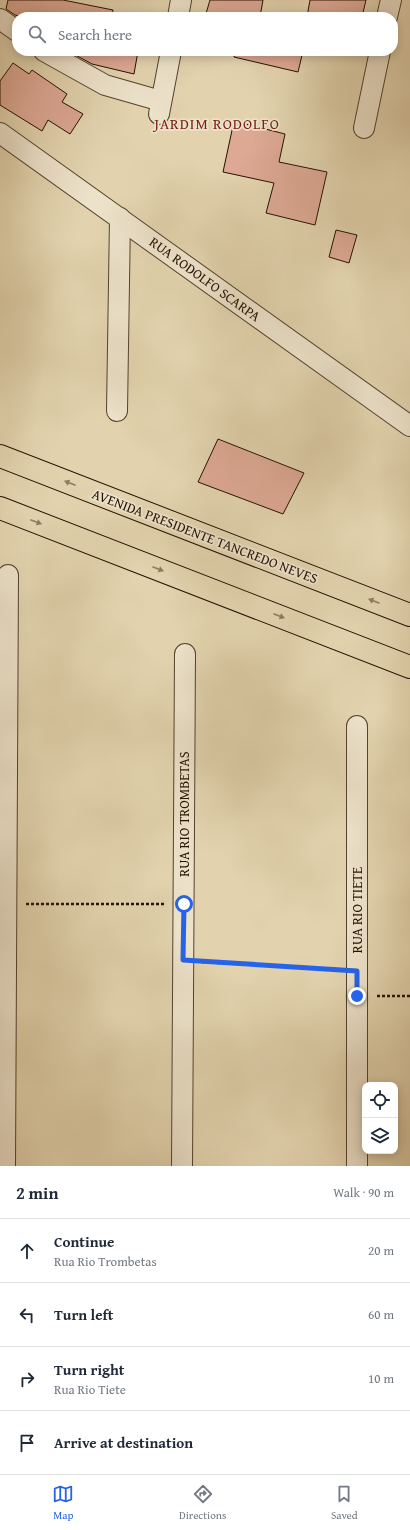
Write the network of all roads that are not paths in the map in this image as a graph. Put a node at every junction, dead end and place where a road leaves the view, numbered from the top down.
1 (181, 0) edge
2 (390, 0) edge
3 (179, 12) edge
4 (388, 12) edge
5 (0, 19) edge
6 (12, 27) edge
7 (53, 56) edge
8 (170, 56) edge
9 (379, 56) edge
10 (364, 128) dead end
11 (0, 133) edge
12 (120, 218) junction
13 (117, 411) dead end
14 (410, 426) edge
15 (0, 456) edge
16 (0, 508) edge
17 (8, 575) dead end
18 (410, 615) edge
19 (185, 654) dead end
20 (410, 667) edge
21 (357, 726) dead end
22 (5, 1166) edge
23 (182, 1166) edge
24 (357, 1166) edge

1 - 3 street
2 - 4 street
5 - 6 street
7 - 8 street
9 - 10 street
11 - 12 street, RUA RODOLFO SCARPA
12 - 13 street
12 - 14 street, RUA RODOLFO SCARPA
18 -> 15 main road, AVENIDA PRESIDENTE TANCREDO NEVES
16 -> 20 main road
17 - 22 street
19 - 23 street, RUA RIO TROMBETAS
21 - 24 street, RUA RIO TIETE

